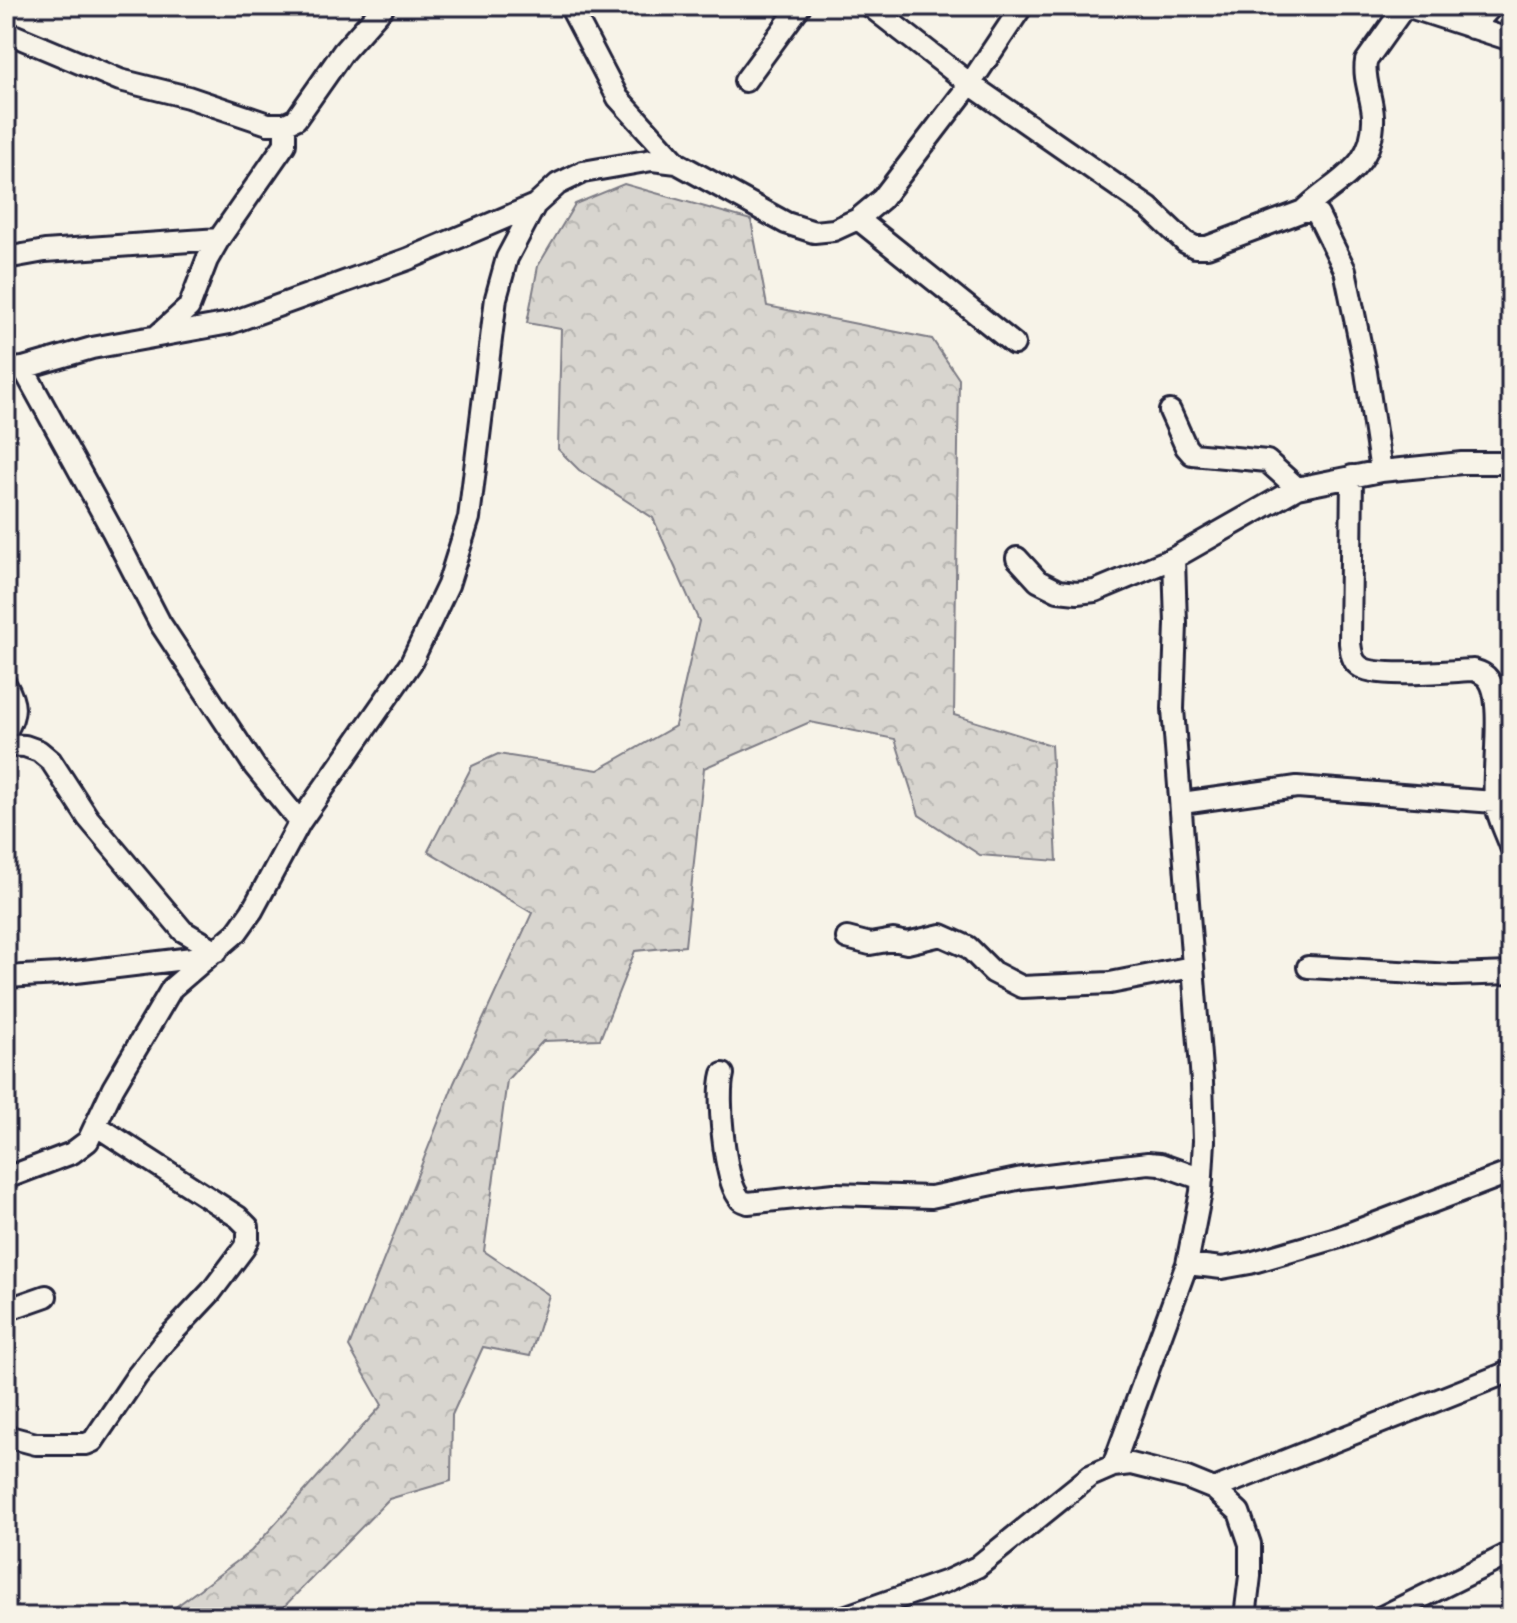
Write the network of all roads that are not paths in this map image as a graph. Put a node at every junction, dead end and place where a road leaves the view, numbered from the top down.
1 (384, 6) edge
2 (570, 6) edge
3 (800, 6) edge
4 (870, 6) edge
5 (1022, 6) edge
6 (1406, 6) edge
7 (1492, 6) edge
8 (1472, 28) junction
9 (6, 32) edge
10 (1511, 40) edge
11 (745, 81) dead end
12 (970, 84) junction
13 (285, 124) junction
14 (677, 163) junction
15 (535, 205) junction
16 (1303, 211) junction
17 (858, 219) junction
18 (219, 239) junction
19 (6, 258) edge
20 (189, 307) junction
21 (206, 327) junction
22 (156, 337) junction
23 (1014, 344) dead end
24 (15, 369) edge
25 (1170, 411) dead end
26 (1511, 463) edge
27 (1381, 471) junction
28 (1352, 476) junction
29 (1297, 488) junction
30 (1017, 558) dead end
31 (1174, 558) junction
32 (6, 685) edge
33 (6, 731) edge
34 (6, 745) edge
35 (1494, 802) junction
36 (1182, 803) junction
37 (300, 822) junction
38 (1511, 847) edge
39 (847, 938) dead end
40 (214, 954) junction
41 (1192, 967) junction
42 (1308, 967) dead end
43 (1511, 973) edge
44 (6, 977) edge
45 (723, 1074) dead end
46 (97, 1126) junction
47 (1511, 1172) edge
48 (6, 1178) edge
49 (1202, 1179) junction
50 (1187, 1264) junction
51 (46, 1296) dead end
52 (6, 1310) edge
53 (1511, 1371) edge
54 (6, 1436) edge
55 (1113, 1466) junction
56 (1214, 1489) junction
57 (1511, 1553) edge
58 (844, 1617) edge
59 (1245, 1617) edge
60 (1382, 1617) edge

1 - 13 street
2 - 14 street
3 - 11 street
4 - 12 street
5 - 12 street
6 - 8 street
6 - 16 street
7 - 8 street
8 - 10 street
9 - 13 street
12 - 16 street
12 - 17 street
13 - 18 street
14 - 15 street
14 - 17 street
15 - 21 street
15 - 37 street
16 - 27 street
17 - 23 street
18 - 19 street
18 - 20 street
20 - 21 street
20 - 22 street
21 - 22 street
22 - 24 street
24 - 37 street
25 - 29 street
26 - 27 street
27 - 28 street
28 - 29 street
28 - 35 street
29 - 31 street
30 - 31 street
31 - 36 street
32 - 33 street
34 - 40 street
35 - 36 street
35 - 38 street
36 - 41 street
37 - 40 street
39 - 41 street
40 - 44 street
40 - 46 street
41 - 49 street
42 - 43 street
45 - 49 street
46 - 48 street
46 - 54 street
47 - 50 street
49 - 50 street
50 - 55 street
51 - 52 street
53 - 56 street
55 - 56 street
55 - 58 street
56 - 59 street
57 - 60 street

